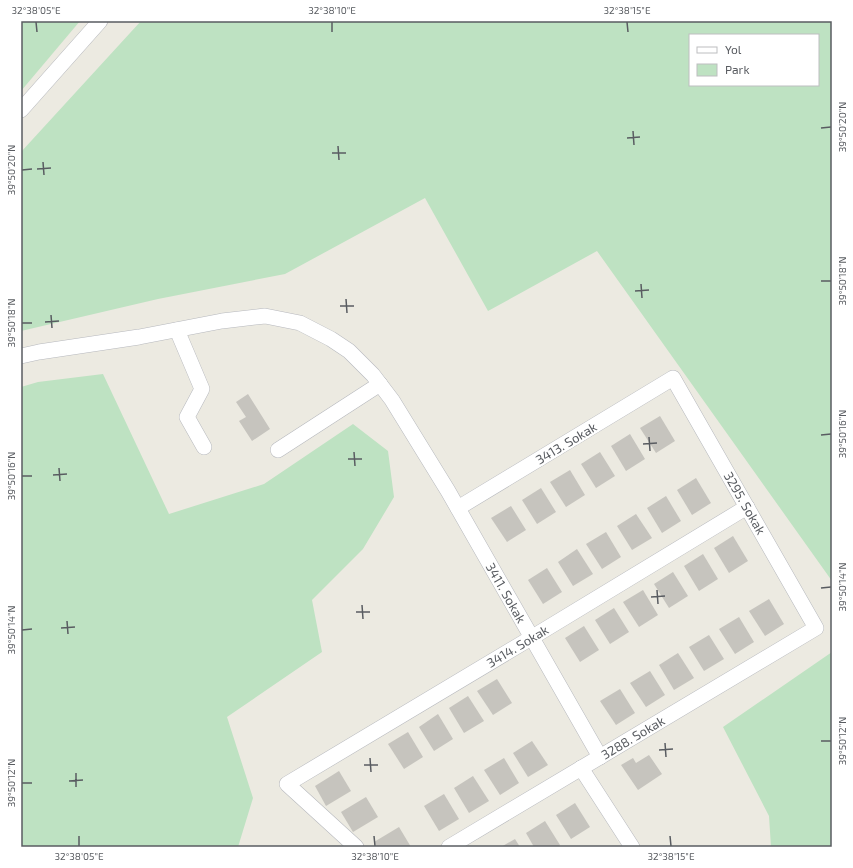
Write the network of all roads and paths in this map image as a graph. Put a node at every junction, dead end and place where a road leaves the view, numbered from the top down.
1 (100, 21) edge
2 (21, 110) edge
3 (177, 330) junction
4 (21, 356) edge
5 (673, 378) joint
6 (380, 384) junction
7 (204, 447) dead end
8 (278, 450) dead end
9 (747, 507) junction
10 (458, 508) junction
11 (816, 628) joint
12 (531, 638) junction
13 (600, 757) junction
14 (581, 768) junction
15 (356, 847) edge
16 (449, 847) edge
17 (632, 847) edge

1 - 2 street
3 - 4 street, 3411. Sokak
3 - 6 street, 3411. Sokak
3 - 7 street
5 - 9 street, 3295. Sokak
5 - 10 street, 3413. Sokak
6 - 8 street
6 - 10 street, 3411. Sokak
9 - 11 street, 3295. Sokak
9 - 12 street, 3414. Sokak
10 - 12 street, 3411. Sokak
11 - 13 street, 3288. Sokak
12 - 13 street, 3411. Sokak
12 - 15 street, 3414. Sokak
13 - 14 street, 3288. Sokak
14 - 16 street, 3288. Sokak
14 - 17 street

